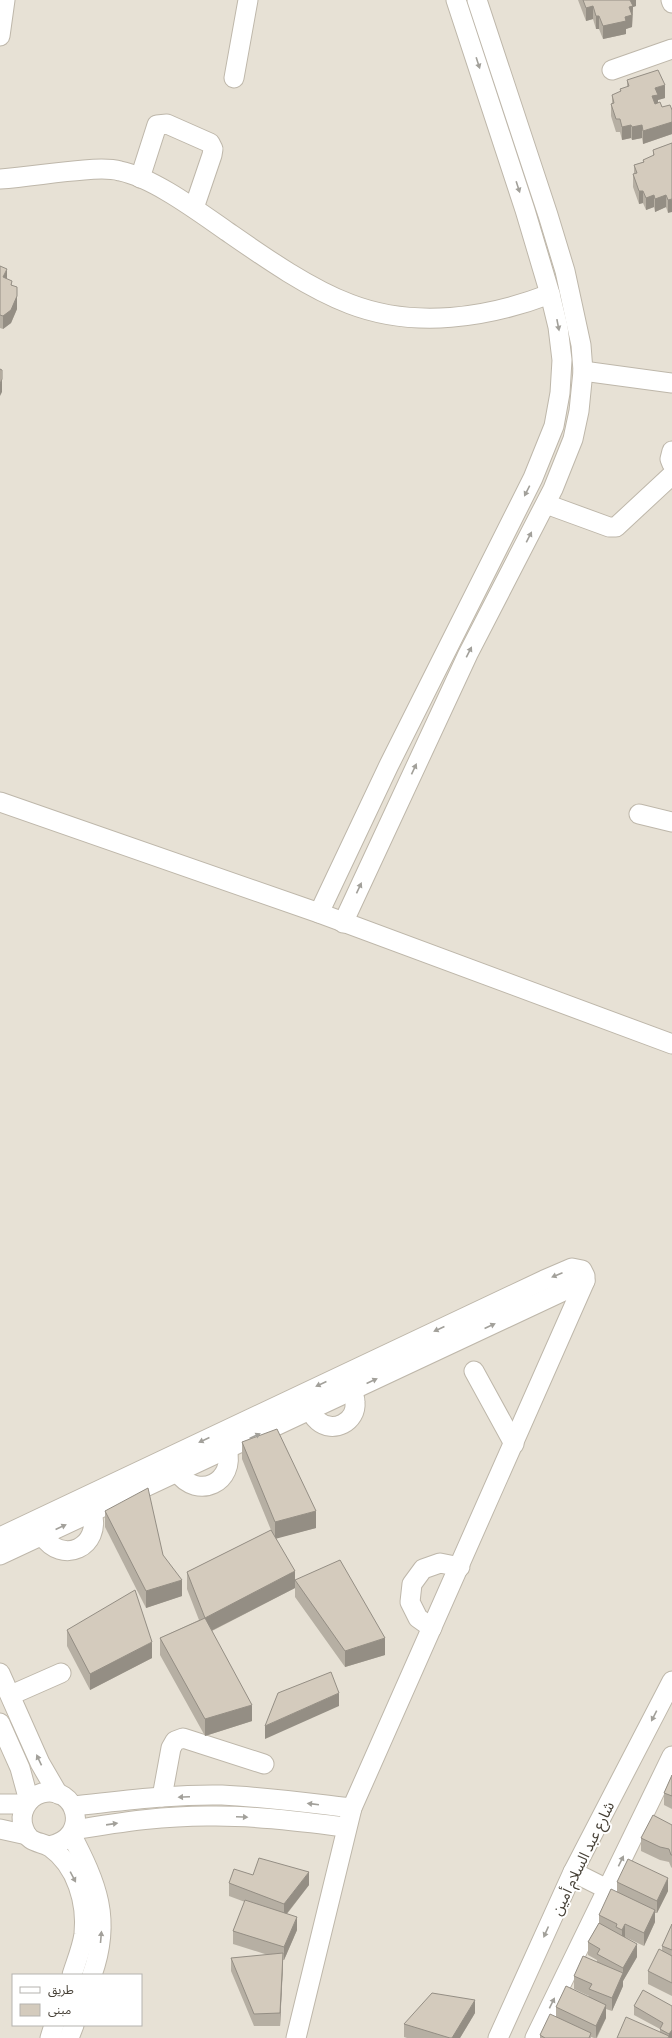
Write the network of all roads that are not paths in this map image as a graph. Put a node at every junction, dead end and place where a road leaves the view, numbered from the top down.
1 (5, 0) edge
2 (248, 0) edge
3 (456, 0) edge
4 (477, 0) edge
5 (490, 35) junction
6 (0, 36) edge
7 (471, 40) junction
8 (672, 49) edge
9 (612, 70) dead end
10 (234, 78) dead end
11 (140, 178) junction
12 (0, 179) edge
13 (194, 208) junction
14 (550, 294) junction
15 (583, 371) junction
16 (672, 383) edge
17 (672, 451) edge
18 (540, 462) junction
19 (672, 464) edge
20 (561, 470) junction
21 (672, 475) edge
22 (546, 504) junction
23 (0, 802) edge
24 (639, 814) dead end
25 (672, 822) edge
26 (319, 913) junction
27 (343, 923) junction
28 (672, 1044) edge
29 (585, 1281) junction
30 (474, 1371) dead end
31 (344, 1373) junction
32 (352, 1390) junction
33 (302, 1393) junction
34 (310, 1410) junction
35 (514, 1444) junction
36 (228, 1449) junction
37 (177, 1472) junction
38 (92, 1512) junction
39 (42, 1535) junction
40 (0, 1537) edge
41 (0, 1555) edge
42 (460, 1567) junction
43 (432, 1628) junction
44 (0, 1673) edge
45 (61, 1673) dead end
46 (672, 1681) edge
47 (11, 1695) junction
48 (0, 1723) edge
49 (672, 1756) edge
50 (264, 1764) dead end
51 (58, 1794) junction
52 (162, 1797) junction
53 (28, 1802) junction
54 (0, 1804) edge
55 (73, 1806) junction
56 (352, 1808) junction
57 (346, 1827) junction
58 (0, 1828) edge
59 (72, 1832) junction
60 (27, 1835) junction
61 (49, 1846) junction
62 (573, 1872) junction
63 (607, 1889) junction
64 (72, 1974) edge
65 (92, 1974) edge
66 (54, 2026) edge
67 (74, 2026) edge
68 (50, 2038) edge
69 (69, 2038) edge
70 (296, 2038) edge
71 (498, 2038) edge
72 (535, 2038) edge

1 - 6 street
2 - 10 street
3 - 7 street
4 - 5 street
5 - 7 street
5 - 15 street
7 -> 14 street
8 - 9 street
11 - 12 street
11 - 13 street
11 - 13 street
13 - 14 street
14 -> 18 street
15 - 16 street
15 - 20 street
17 - 19 street
18 - 20 street
18 -> 26 street
20 - 22 street
21 - 22 street
27 -> 22 street
23 - 26 street
24 - 25 street
26 - 27 street
27 - 28 street
29 -> 31 street
32 -> 29 street
29 - 35 street
30 - 35 street
31 - 32 street
31 -> 33 street
32 - 34 street
32 - 34 street
33 - 34 street
33 -> 40 street
36 -> 34 street
35 - 42 street
36 - 37 street
36 - 37 street
37 - 38 street
39 -> 38 street
38 - 39 street
39 - 41 street
42 - 43 street
42 - 43 street
43 - 56 street
44 - 47 street
45 - 47 street
46 -> 62 street, شارع عبد السلام أمين
51 -> 47 street
48 - 53 street
63 -> 49 street
50 - 52 street
51 - 53 street
51 - 55 street
52 - 55 street
56 -> 52 street
53 - 54 street
53 - 60 street
55 - 59 street
56 - 57 street
59 -> 57 street
57 - 70 street
58 - 60 street
59 - 61 street
65 -> 59 street
60 - 61 street
61 -> 64 street
62 - 63 street
62 -> 71 street, شارع عبد السلام أمين
72 -> 63 street
66 - 68 street
67 - 69 street

